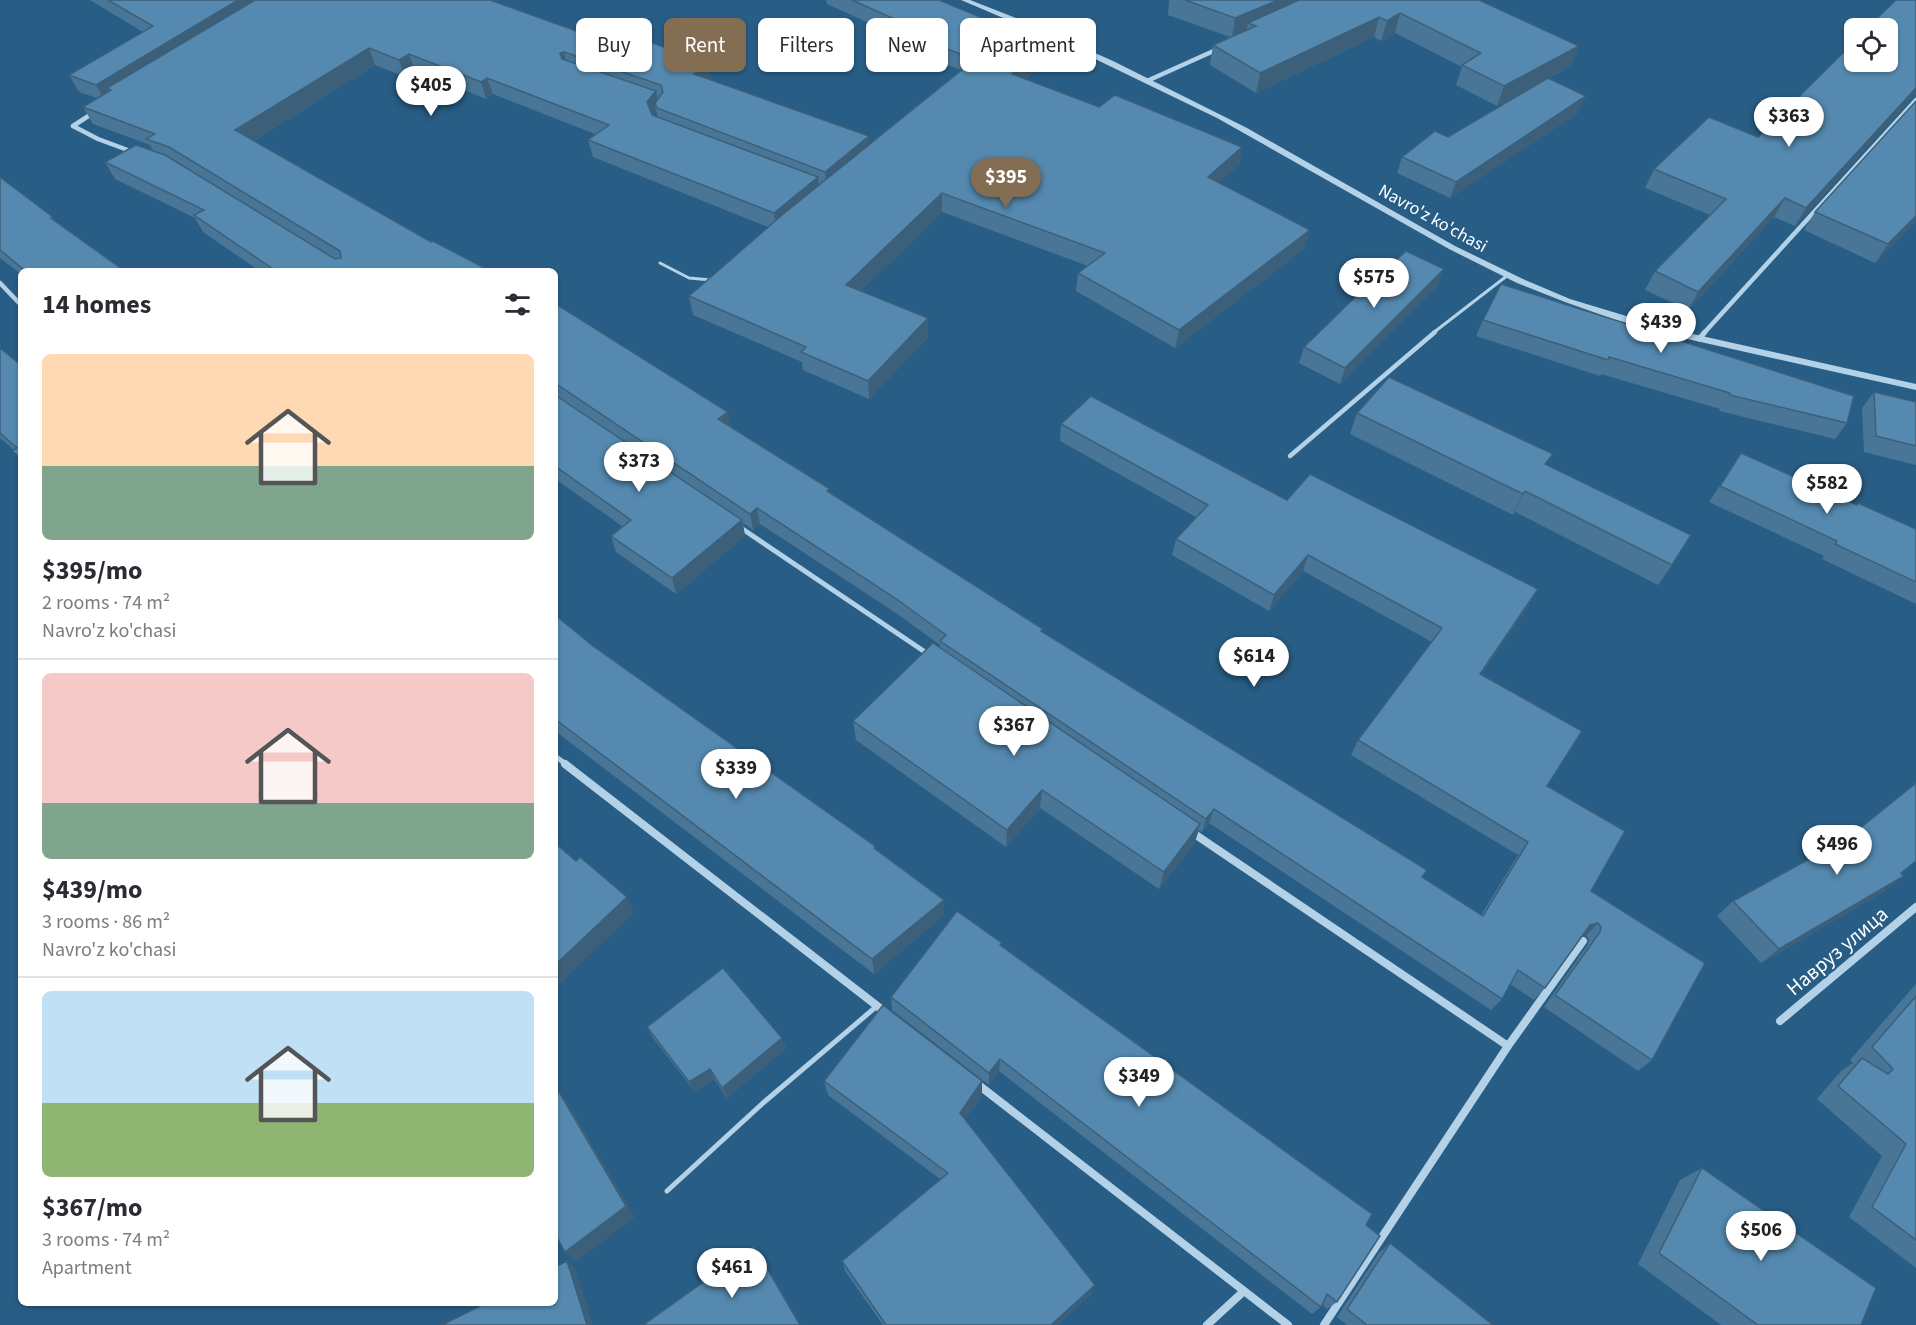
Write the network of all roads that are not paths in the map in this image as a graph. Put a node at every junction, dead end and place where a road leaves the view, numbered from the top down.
1 (964, 0) edge
2 (1013, 18) edge
3 (1222, 48) edge
4 (1096, 56) edge
5 (1147, 81) junction
6 (1916, 100) edge
7 (103, 108) edge
8 (142, 155) edge
9 (660, 263) dead end
10 (1508, 275) junction
11 (713, 280) edge
12 (0, 283) edge
13 (18, 302) edge
14 (1699, 339) junction
15 (1916, 387) edge
16 (1290, 456) dead end
17 (734, 523) edge
18 (942, 664) edge
19 (558, 758) edge
20 (1180, 825) edge
21 (1916, 907) edge
22 (1583, 941) edge
23 (877, 1006) junction
24 (896, 1021) edge
25 (1780, 1021) dead end
26 (1508, 1046) junction
27 (971, 1079) edge
28 (668, 1191) dead end
29 (1244, 1291) junction
30 (1207, 1325) edge
31 (1288, 1325) edge
32 (1324, 1325) edge

1 - 2 street, Navro'z ko'chasi
3 - 5 street
4 - 5 street, Navro'z ko'chasi
5 - 10 street, Navro'z ko'chasi
6 - 14 street
7 - 8 street
9 - 11 lane
10 - 14 street, Navro'z ko'chasi
10 - 16 lane
12 - 13 street
14 - 15 street, Navro'z ko'chasi
17 - 18 street
19 - 23 street
20 - 26 street
21 - 25 street, Навруз улица
22 - 26 street
23 - 24 street
23 - 28 lane
26 - 32 street
27 - 29 street
29 - 30 street
29 - 31 street

